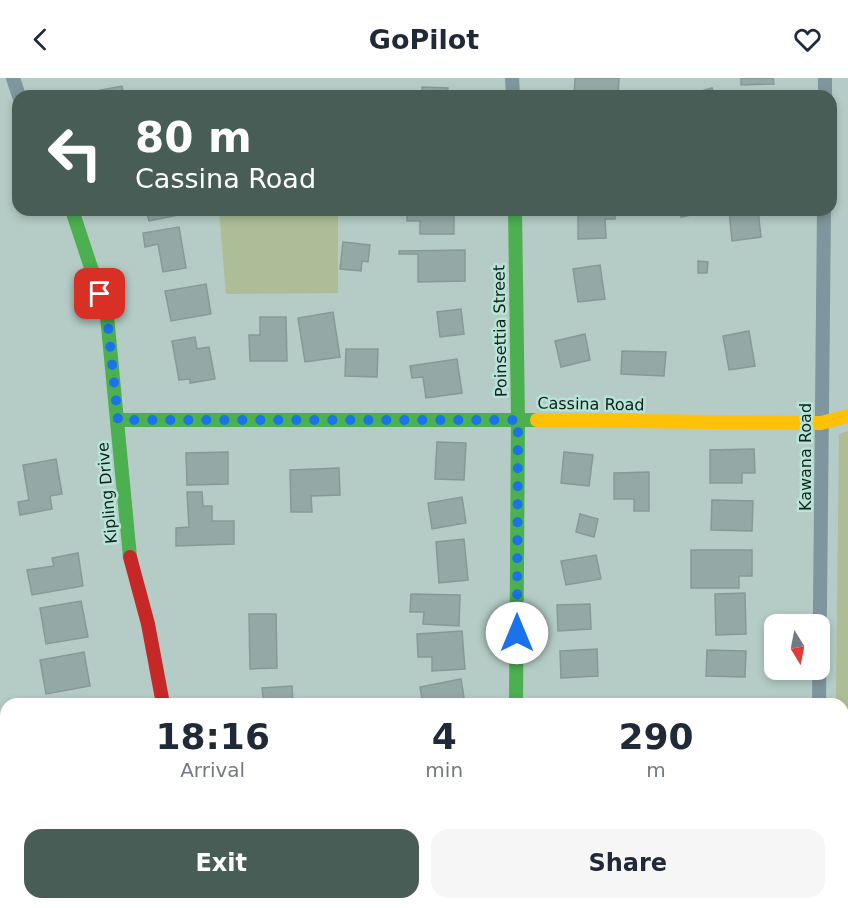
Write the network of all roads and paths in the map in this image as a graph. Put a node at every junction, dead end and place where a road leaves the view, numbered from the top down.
1 (74, 216) edge
2 (515, 216) edge
3 (824, 216) edge
4 (848, 416) edge
5 (118, 420) junction
6 (518, 420) junction
7 (821, 423) junction
8 (162, 698) edge
9 (516, 698) edge
10 (819, 698) edge

1 - 5 street, Kipling Drive
2 - 6 street, Poinsettia Street
3 - 7 street, Kawana Road
4 - 7 street, Cassina Road
5 - 6 street, Cassina Road
5 - 8 street, Kipling Drive
6 - 7 street, Cassina Road
6 - 9 street, Poinsettia Street
7 - 10 street, Kawana Road

